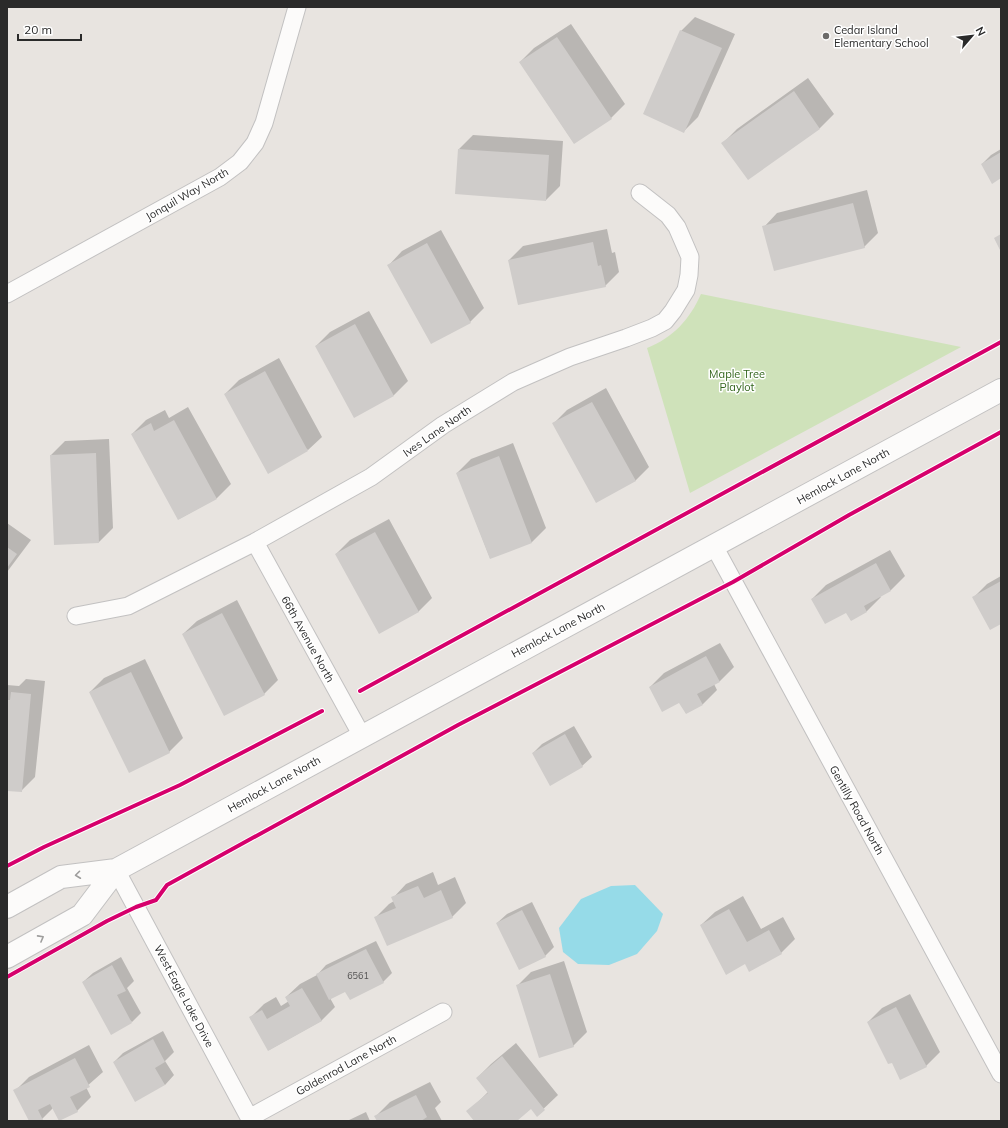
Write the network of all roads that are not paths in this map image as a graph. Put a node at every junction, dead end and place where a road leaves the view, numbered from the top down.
1 (297, 7) edge
2 (640, 193) dead end
3 (7, 294) edge
4 (1001, 390) edge
5 (255, 542) junction
6 (714, 546) junction
7 (76, 616) dead end
8 (362, 736) junction
9 (116, 870) junction
10 (7, 907) edge
11 (7, 957) edge
12 (443, 1012) dead end
13 (1001, 1074) edge
14 (250, 1120) edge

1 - 3 street, Jonquil Way North
2 - 5 street, Ives Lane North
4 - 6 main road, Hemlock Lane North
5 - 7 street, Ives Lane North
5 - 8 street, 66th Avenue North
6 - 8 main road, Hemlock Lane North
6 - 13 street, Gentilly Road North
8 - 9 main road, Hemlock Lane North
9 -> 10 main road, Hemlock Lane North
11 -> 9 main road, Hemlock Lane North
9 - 14 street, West Eagle Lake Drive
12 - 14 street, Goldenrod Lane North

